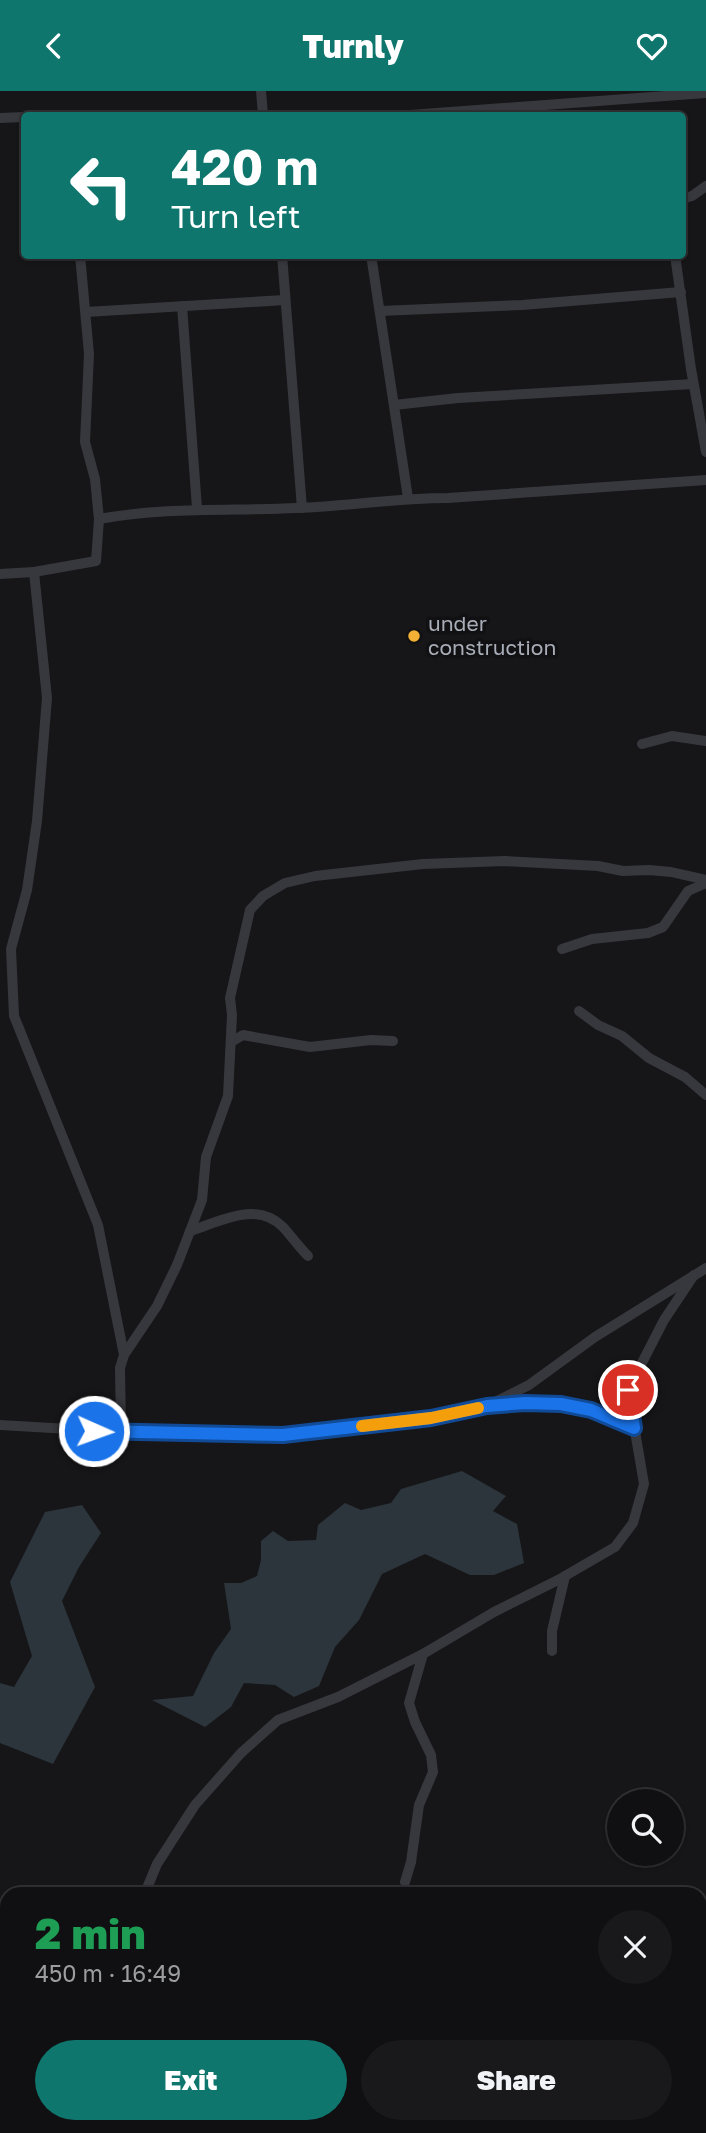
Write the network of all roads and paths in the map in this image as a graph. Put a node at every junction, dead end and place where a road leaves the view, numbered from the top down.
1 (261, 91) edge
2 (706, 93) edge
3 (263, 112) edge
4 (450, 112) edge
5 (21, 117) edge
6 (0, 118) edge
7 (706, 186) edge
8 (686, 198) edge
9 (80, 259) edge
10 (282, 259) edge
11 (372, 259) edge
12 (676, 259) edge
13 (681, 292) junction
14 (285, 300) junction
15 (182, 306) junction
16 (380, 311) junction
17 (86, 312) junction
18 (694, 384) junction
19 (394, 405) junction
20 (706, 452) edge
21 (706, 480) edge
22 (408, 498) junction
23 (197, 508) junction
24 (302, 508) junction
25 (99, 519) junction
26 (34, 572) junction
27 (0, 574) edge
28 (706, 741) edge
29 (642, 744) dead end
30 (706, 881) edge
31 (562, 949) dead end
32 (579, 1011) dead end
33 (393, 1041) dead end
34 (231, 1042) junction
35 (706, 1095) edge
36 (190, 1231) junction
37 (308, 1257) dead end
38 (706, 1268) edge
39 (694, 1275) junction
40 (124, 1355) junction
41 (487, 1406) junction
42 (0, 1425) edge
43 (634, 1428) junction
44 (121, 1432) junction
45 (565, 1576) junction
46 (552, 1651) dead end
47 (423, 1654) junction
48 (405, 1882) dead end
49 (147, 1887) edge

1 - 3 street
2 - 4 street
5 - 6 street
7 - 8 street
9 - 17 street
10 - 14 street
11 - 16 street
12 - 13 street
13 - 16 street
13 - 18 street
14 - 15 street
14 - 24 street
15 - 17 street
15 - 23 street
16 - 19 street
17 - 25 street
18 - 19 street
18 - 20 street
19 - 22 street
21 - 22 street
22 - 24 street
23 - 24 street
23 - 25 street
25 - 26 street
26 - 27 street
26 - 40 street
28 - 29 street
30 - 31 street
30 - 34 street
32 - 35 street
33 - 34 street
34 - 36 street
36 - 37 street
36 - 40 street
38 - 39 street
39 - 41 street
39 - 43 street
40 - 44 street
41 - 43 street
41 - 44 street
42 - 44 street
43 - 45 street
45 - 46 street
45 - 47 street
47 - 48 street
47 - 49 street

